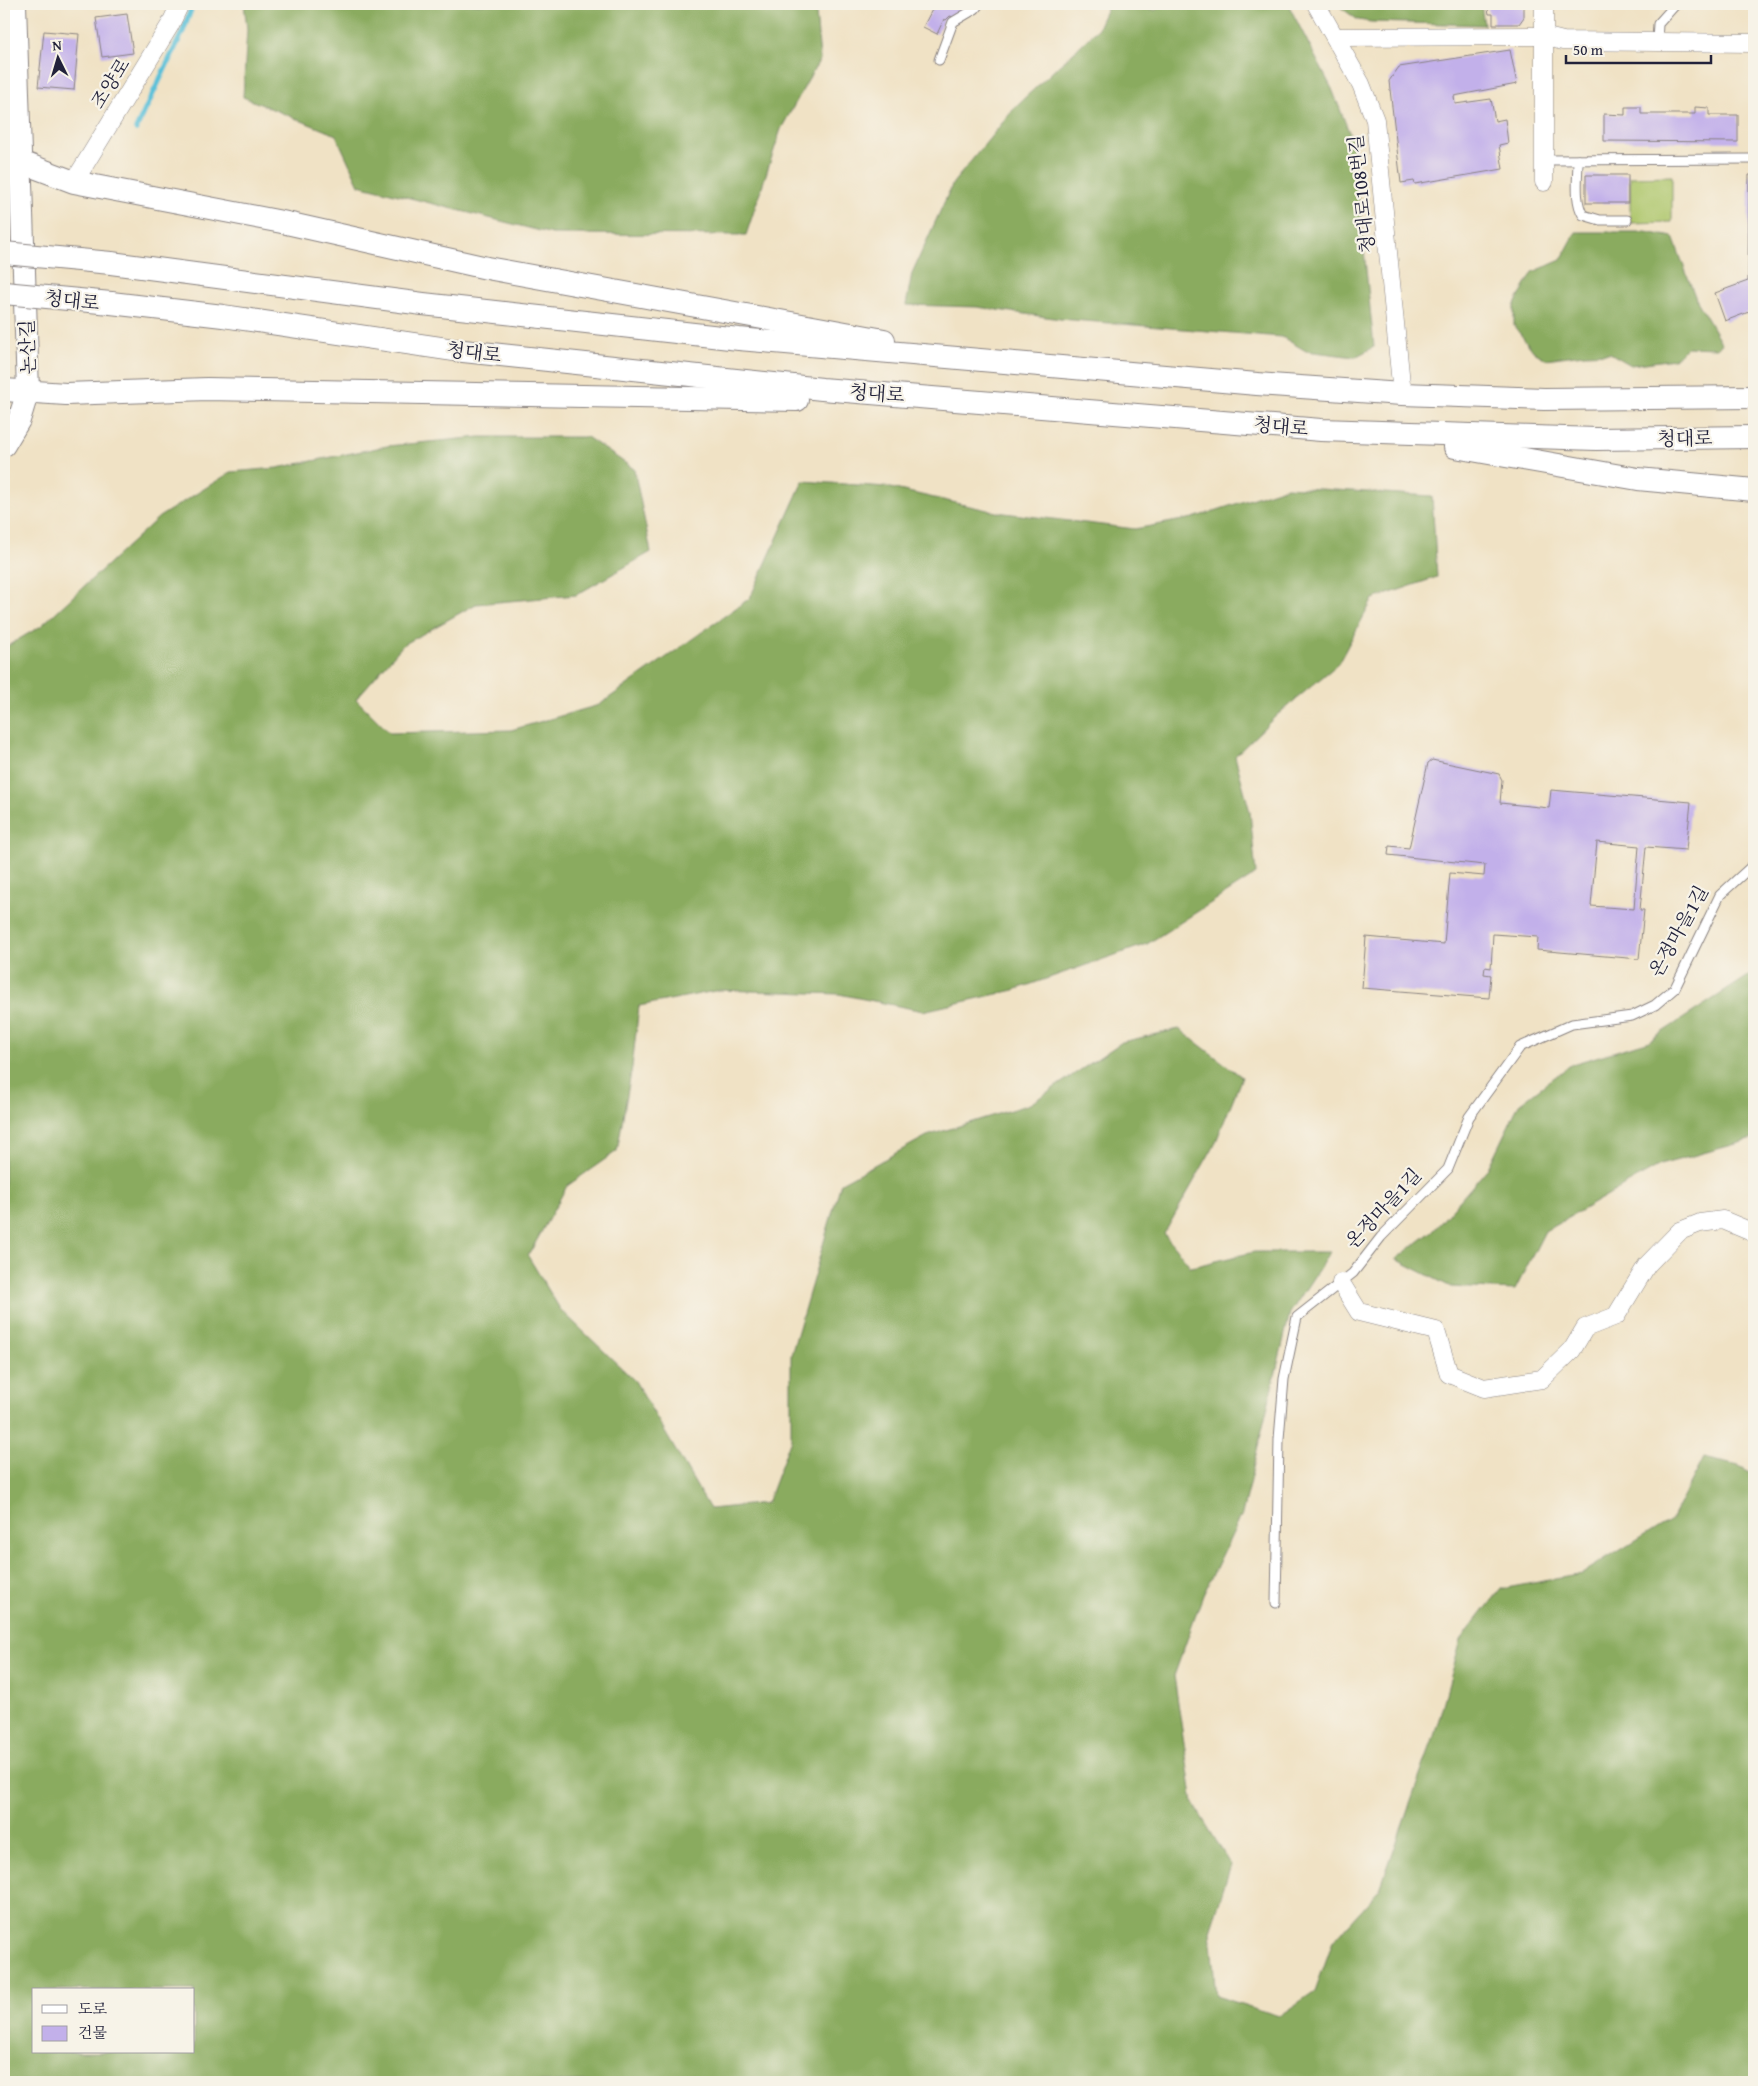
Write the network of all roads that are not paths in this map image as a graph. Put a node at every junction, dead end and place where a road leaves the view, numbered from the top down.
1 (15, 4) edge
2 (180, 4) edge
3 (979, 4) edge
4 (1316, 4) edge
5 (1544, 4) edge
6 (1676, 4) edge
7 (1544, 36) junction
8 (1336, 37) junction
9 (1657, 42) junction
10 (1754, 43) edge
11 (11, 55) edge
12 (939, 60) dead end
13 (1754, 159) edge
14 (1544, 160) junction
15 (1578, 160) junction
16 (12, 163) edge
17 (74, 182) junction
18 (1544, 182) dead end
19 (1627, 220) dead end
20 (4, 253) edge
21 (4, 293) edge
22 (1001, 361) junction
23 (4, 390) edge
24 (28, 391) junction
25 (1402, 394) junction
26 (1754, 397) edge
27 (990, 402) junction
28 (1370, 433) junction
29 (1754, 437) edge
30 (4, 445) edge
31 (1754, 490) edge
32 (1754, 864) edge
33 (1754, 1233) edge
34 (1342, 1283) junction
35 (1276, 1603) dead end

1 - 11 street, 논산길
2 - 17 street, 조양로
3 - 12 lane
4 - 8 street, 청대로108번길
5 - 7 street
6 - 9 lane
7 - 8 street
7 - 9 street
7 - 14 street
8 - 25 street, 청대로108번길
9 - 10 street
11 - 16 street, 논산길
13 - 15 lane
14 - 15 lane
14 - 18 street
15 - 19 lane
16 - 17 street
16 - 24 street, 논산길
17 - 22 street
20 - 22 street, bridge
21 - 27 street, 청대로, bridge
22 - 25 street
23 - 24 street
24 - 27 street
24 - 30 street, 논산길
25 - 26 street
27 - 28 street, 청대로
28 - 29 street, 청대로
28 - 31 street
32 - 34 lane, 온정마을1길
33 - 34 street
34 - 35 lane, 온정마을1길

